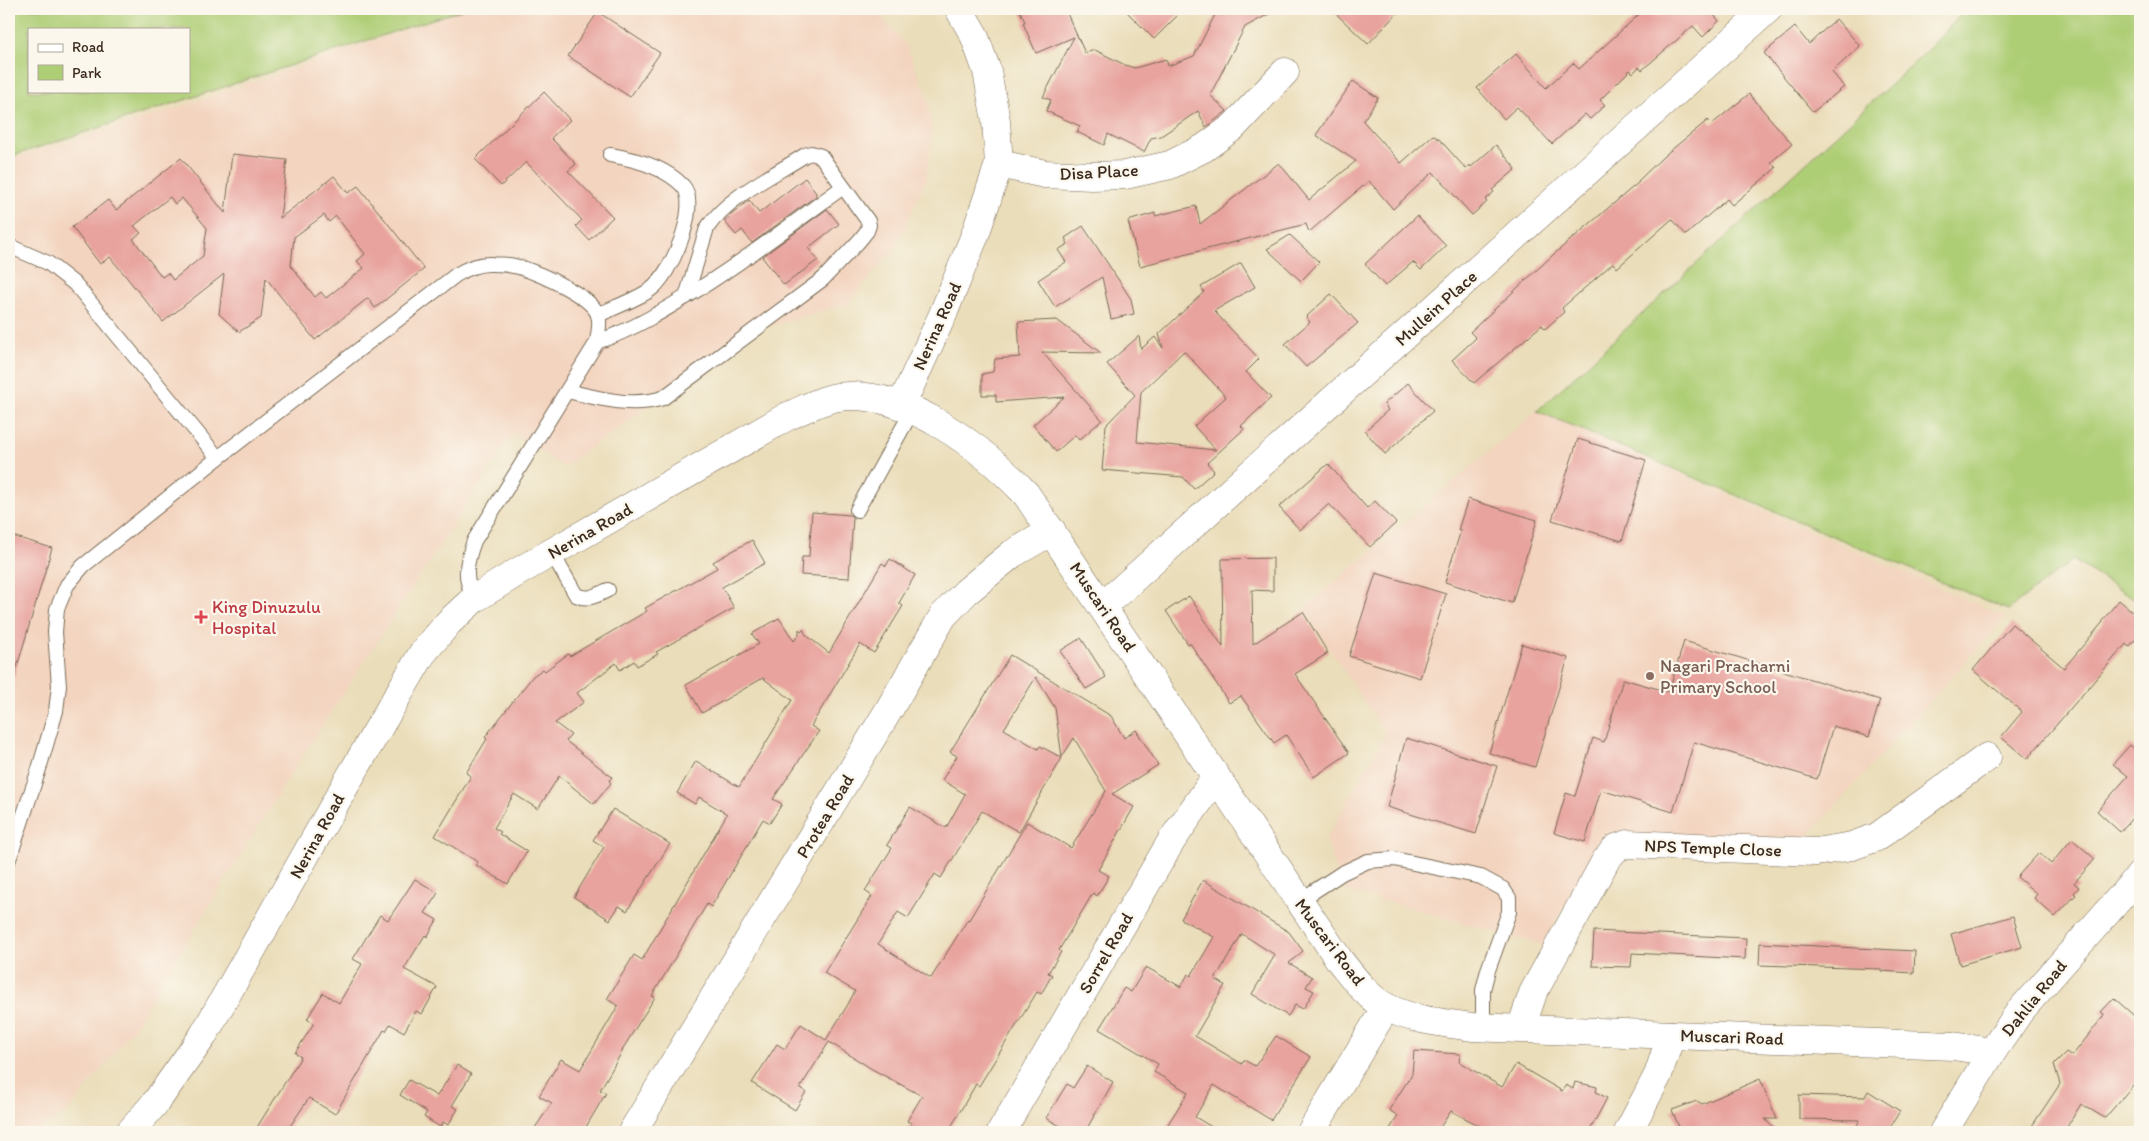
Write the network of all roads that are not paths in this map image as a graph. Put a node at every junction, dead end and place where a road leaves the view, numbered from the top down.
1 (958, 9) edge
2 (1768, 9) edge
3 (1285, 72) dead end
4 (610, 154) dead end
5 (999, 164) junction
6 (843, 187) junction
7 (9, 246) edge
8 (686, 297) junction
9 (598, 315) junction
10 (597, 342) junction
11 (567, 391) junction
12 (907, 408) junction
13 (218, 458) junction
14 (857, 510) dead end
15 (1052, 531) junction
16 (552, 553) junction
17 (608, 590) dead end
18 (474, 599) junction
19 (1102, 606) junction
20 (1987, 757) dead end
21 (1216, 777) junction
22 (9, 859) edge
23 (2140, 875) edge
24 (1299, 901) junction
25 (1386, 1006) junction
26 (1483, 1027) junction
27 (1521, 1028) junction
28 (1671, 1035) junction
29 (1992, 1052) junction
30 (130, 1132) edge
31 (632, 1132) edge
32 (1001, 1132) edge
33 (1311, 1132) edge
34 (1628, 1132) edge
35 (1943, 1132) edge

1 - 5 street, Nerina Road
2 - 19 street, Mullein Place
3 - 5 street, Disa Place
4 - 9 lane
5 - 12 street, Nerina Road
6 - 8 lane
6 - 8 lane
6 - 11 lane
7 - 13 lane
8 - 10 lane
9 - 10 lane
9 - 13 lane
10 - 11 lane
11 - 18 lane
12 - 14 lane
12 - 15 street, Muscari Road
12 - 16 street, Nerina Road
13 - 22 lane
15 - 19 street, Muscari Road
15 - 31 street, Protea Road
16 - 17 lane
16 - 18 street, Nerina Road
18 - 30 street, Nerina Road
19 - 21 street, Muscari Road
20 - 27 street, NPS Temple Close
21 - 24 street, Muscari Road
21 - 32 street, Sorrel Road
23 - 29 street, Dahlia Road
24 - 25 street, Muscari Road
24 - 26 lane
25 - 26 street, Muscari Road
25 - 33 street
26 - 27 street, Muscari Road
27 - 28 street, Muscari Road
28 - 29 street, Muscari Road
28 - 34 street
29 - 35 street, Dahlia Road

